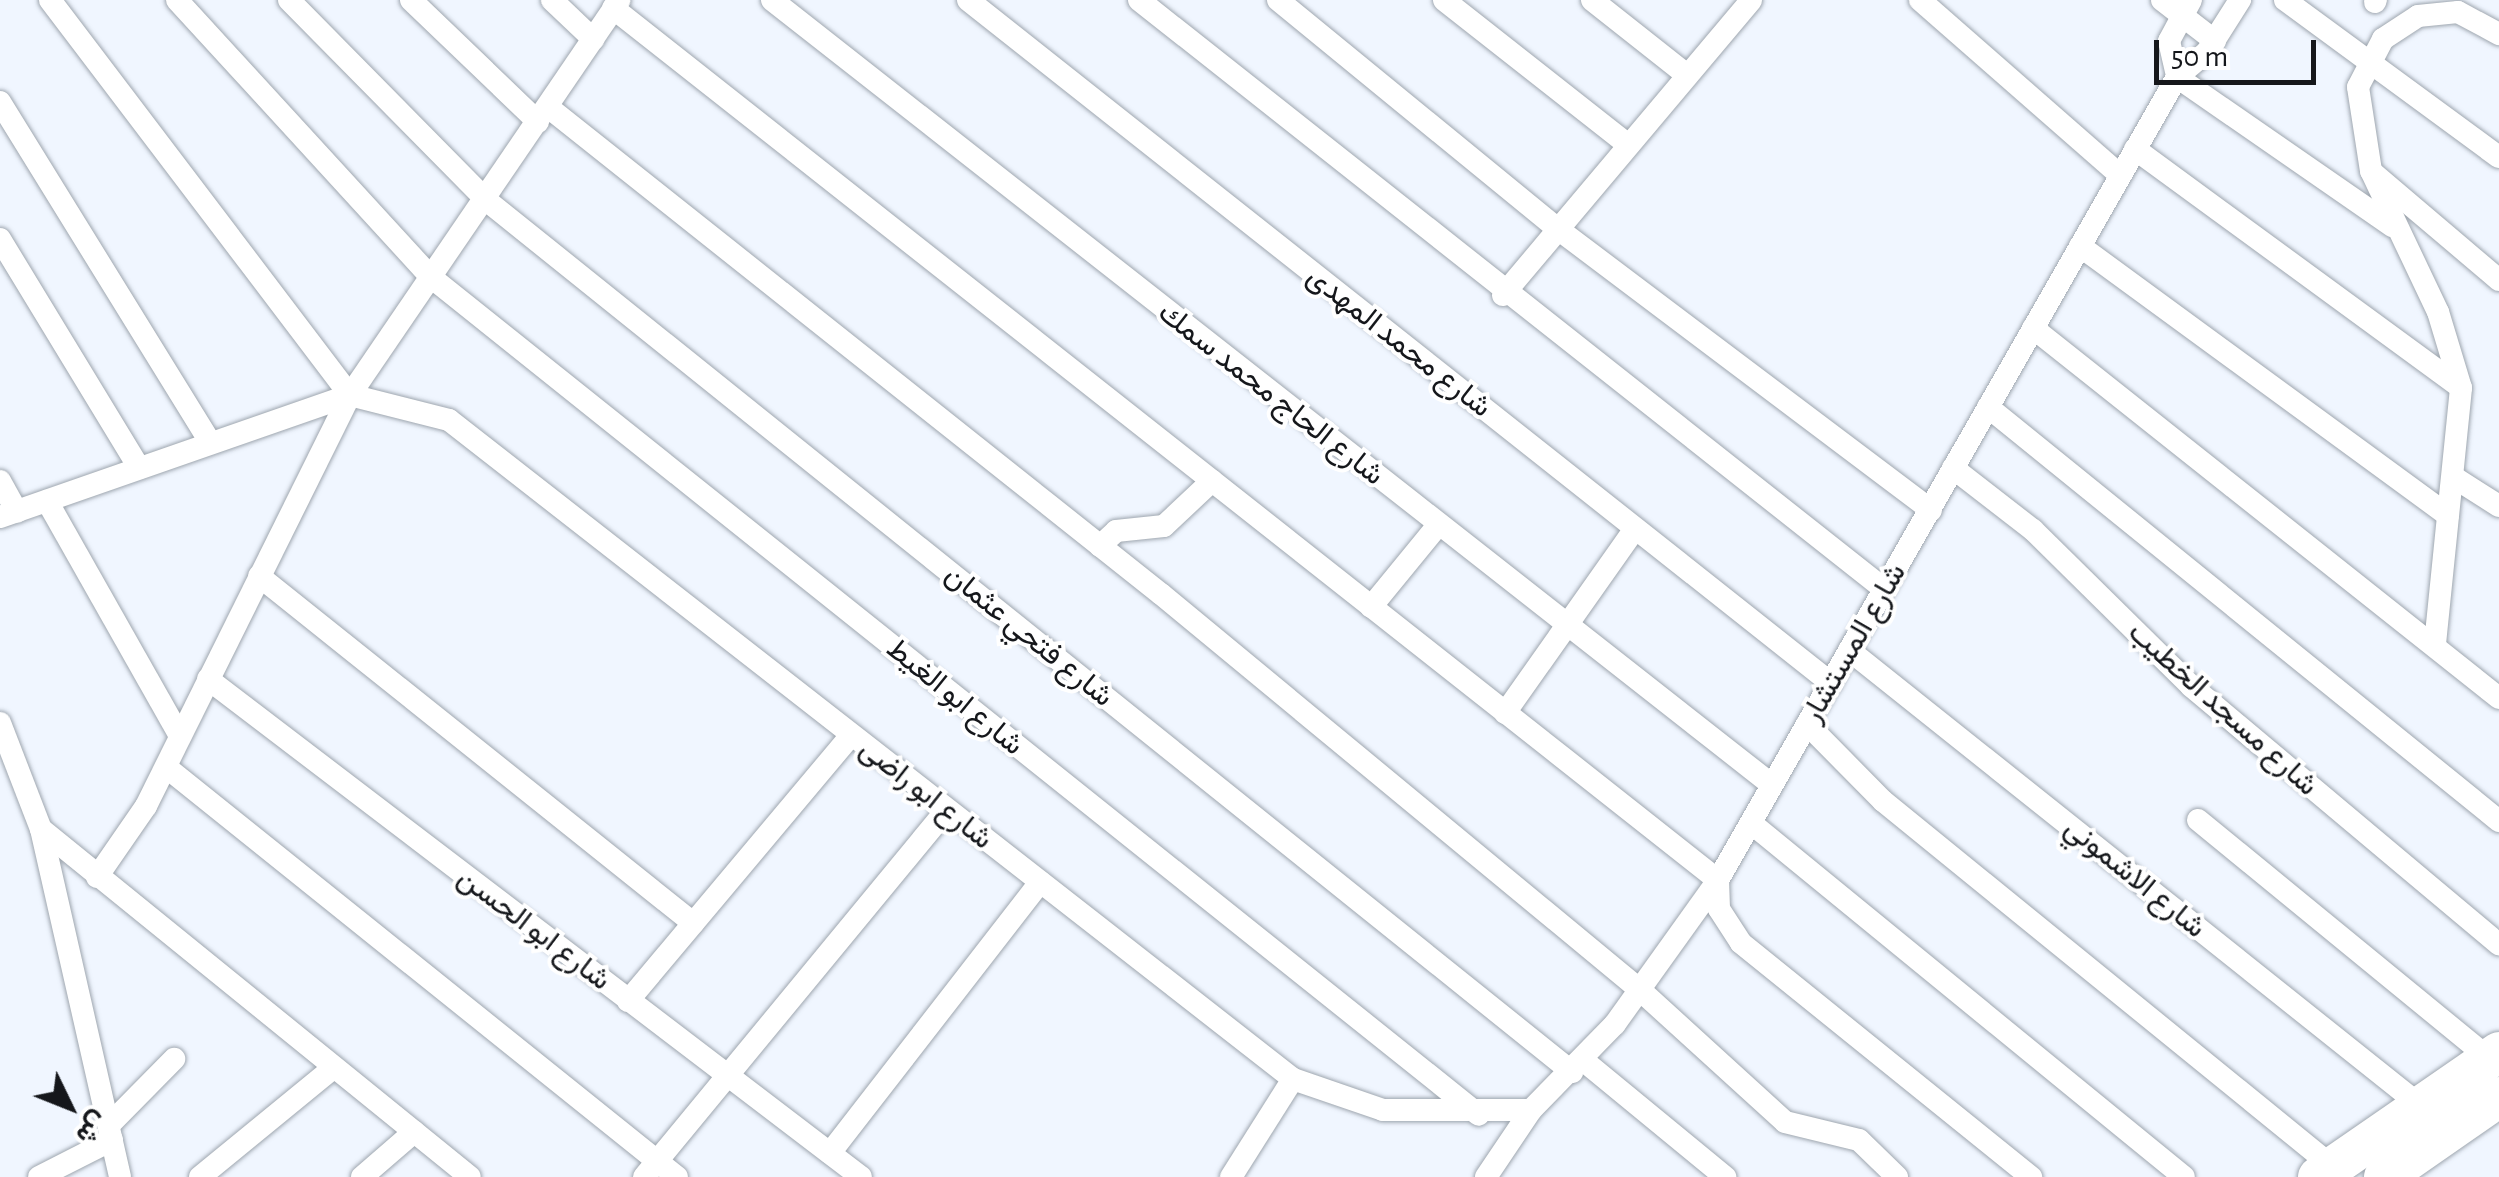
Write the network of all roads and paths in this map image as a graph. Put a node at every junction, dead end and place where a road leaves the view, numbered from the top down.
1 (50, 0) edge
2 (177, 0) edge
3 (289, 0) edge
4 (410, 0) edge
5 (552, 0) edge
6 (772, 0) edge
7 (968, 0) edge
8 (1138, 0) edge
9 (1278, 0) edge
10 (1444, 0) edge
11 (1592, 0) edge
12 (1751, 0) edge
13 (1920, 0) edge
14 (2162, 0) edge
15 (2240, 0) edge
16 (2284, 0) edge
17 (616, 4) edge
18 (2186, 8) edge
19 (2496, 26) edge
20 (593, 39) junction
21 (2215, 41) junction
22 (2370, 55) junction
23 (1687, 74) junction
24 (2176, 77) junction
25 (0, 102) edge
26 (542, 114) junction
27 (1628, 145) junction
28 (2136, 149) junction
29 (2499, 157) edge
30 (2371, 172) junction
31 (2120, 175) junction
32 (486, 200) junction
33 (2392, 226) junction
34 (1558, 229) junction
35 (0, 240) edge
36 (2080, 246) junction
37 (432, 278) junction
38 (2499, 280) edge
39 (1503, 296) junction
40 (2033, 328) junction
41 (2461, 388) junction
42 (350, 395) junction
43 (1988, 407) junction
44 (210, 442) junction
45 (139, 468) junction
46 (1953, 468) junction
47 (2455, 478) junction
48 (0, 481) edge
49 (1212, 481) junction
50 (47, 501) junction
51 (2499, 506) edge
52 (1931, 510) junction
53 (8, 515) edge
54 (2448, 515) junction
55 (1438, 526) junction
56 (1635, 529) junction
57 (1100, 546) junction
58 (259, 576) junction
59 (1884, 589) junction
60 (1371, 607) junction
61 (1566, 626) junction
62 (2435, 644) junction
63 (1849, 650) junction
64 (208, 679) junction
65 (1831, 683) junction
66 (2499, 698) edge
67 (1505, 713) junction
68 (0, 722) edge
69 (1807, 724) junction
70 (180, 736) junction
71 (850, 736) junction
72 (166, 767) junction
73 (1772, 785) junction
74 (946, 810) junction
75 (2198, 820) dead end
76 (2499, 821) edge
77 (1751, 822) junction
78 (41, 829) junction
79 (97, 877) junction
80 (1718, 880) junction
81 (1040, 882) junction
82 (693, 923) junction
83 (2499, 944) edge
84 (1640, 989) junction
85 (628, 1001) junction
86 (2494, 1055) edge
87 (174, 1059) dead end
88 (1578, 1067) junction
89 (334, 1068) junction
90 (728, 1077) junction
91 (1293, 1079) junction
92 (2499, 1097) edge
93 (2421, 1106) junction
94 (1531, 1110) junction
95 (1479, 1116) junction
96 (110, 1132) junction
97 (414, 1132) junction
98 (837, 1164) edge
99 (651, 1169) edge
100 (2326, 1172) edge
101 (39, 1177) edge
102 (120, 1177) edge
103 (200, 1177) edge
104 (362, 1177) edge
105 (470, 1177) edge
106 (677, 1177) edge
107 (861, 1177) edge
108 (1231, 1177) edge
109 (1486, 1177) edge
110 (1725, 1177) edge
111 (1897, 1177) edge
112 (2031, 1177) edge
113 (2184, 1177) edge
114 (2384, 1177) edge

1 - 42 street
2 - 37 street, شارع ابو الغيط
3 - 32 street, شارع فتحي عثمان
4 - 26 street
5 - 20 street
6 - 55 street, شارع الحاج محمد سمك
7 - 56 street, شارع محمد المهدى
8 - 39 street
9 - 34 street
10 - 27 street
11 - 23 street
12 - 23 street
13 - 31 street
14 - 18 street
15 - 21 street
16 - 22 street
17 - 20 street
17 - 49 street
18 - 21 street
18 - 24 street
19 - 22 street
20 - 26 street
21 - 24 street
22 - 29 street
22 - 30 street
23 - 27 street
24 - 28 street, شارع المستشار
24 - 33 street
25 - 44 street
26 - 32 street
26 - 57 street
27 - 34 street
28 - 31 street, شارع المستشار
28 - 41 street
30 - 33 street
30 - 38 street
31 - 36 street, شارع المستشار
32 - 37 street
32 - 88 street, شارع فتحي عثمان
33 - 41 street
34 - 39 street
34 - 52 street
35 - 45 street
36 - 40 street, شارع المستشار
36 - 54 street
37 - 42 street
37 - 95 street, شارع ابو الغيط
39 - 59 street
40 - 43 street, شارع المستشار
40 - 62 street
41 - 47 street
42 - 44 street
42 - 58 street
42 - 71 street, شارع ابو راضى
43 - 46 street, شارع المستشار
43 - 76 street
44 - 45 street
45 - 50 street
46 - 52 street, شارع المستشار
46 - 83 street, شارع مسجد الخطيب
47 - 51 street
47 - 54 street
48 - 53 street
49 - 57 street
49 - 60 street
50 - 53 street
50 - 70 street
52 - 59 street, شارع المستشار
54 - 62 street
55 - 60 street
55 - 61 street, شارع الحاج محمد سمك
56 - 61 street
56 - 65 street, شارع محمد المهدى
57 - 84 street
58 - 64 street
58 - 82 street
59 - 63 street, شارع المستشار
60 - 67 street
61 - 67 street
61 - 73 street, شارع الحاج محمد سمك
62 - 66 street
63 - 65 street, شارع المستشار
63 - 93 street, شارع الاشموني
64 - 70 street
64 - 85 street, شارع ابو الحسن
65 - 69 street, شارع المستشار
67 - 80 street
68 - 78 street
69 - 73 street, شارع المستشار
69 - 100 street
70 - 72 street
71 - 74 street, شارع ابو راضى
71 - 82 street
72 - 79 street
72 - 99 street
73 - 77 street, شارع المستشار
74 - 81 street, شارع ابو راضى
74 - 90 street
75 - 86 street
77 - 80 street, شارع المستشار
77 - 113 street
78 - 79 street
78 - 96 street
79 - 89 street
80 - 84 street, شارع المستشار
80 - 112 street
81 - 91 street, شارع ابو راضى
81 - 98 street
82 - 85 street
84 - 88 street, شارع المستشار
84 - 111 street
85 - 90 street, شارع ابو الحسن
86 - 93 highway
87 - 96 street
88 - 94 street, شارع المستشار
88 - 110 street, شارع فتحي عثمان
89 - 97 street
89 - 103 street
90 - 98 street, شارع ابو الحسن
90 - 99 street
91 - 95 street, شارع ابو راضى
91 - 108 street
92 - 114 highway
93 - 100 highway
94 - 95 street, شارع ابو راضى
94 - 109 street, شارع المستشار
96 - 101 street
96 - 102 street
97 - 104 street
97 - 105 street
98 - 107 street, شارع ابو الحسن
99 - 106 street

